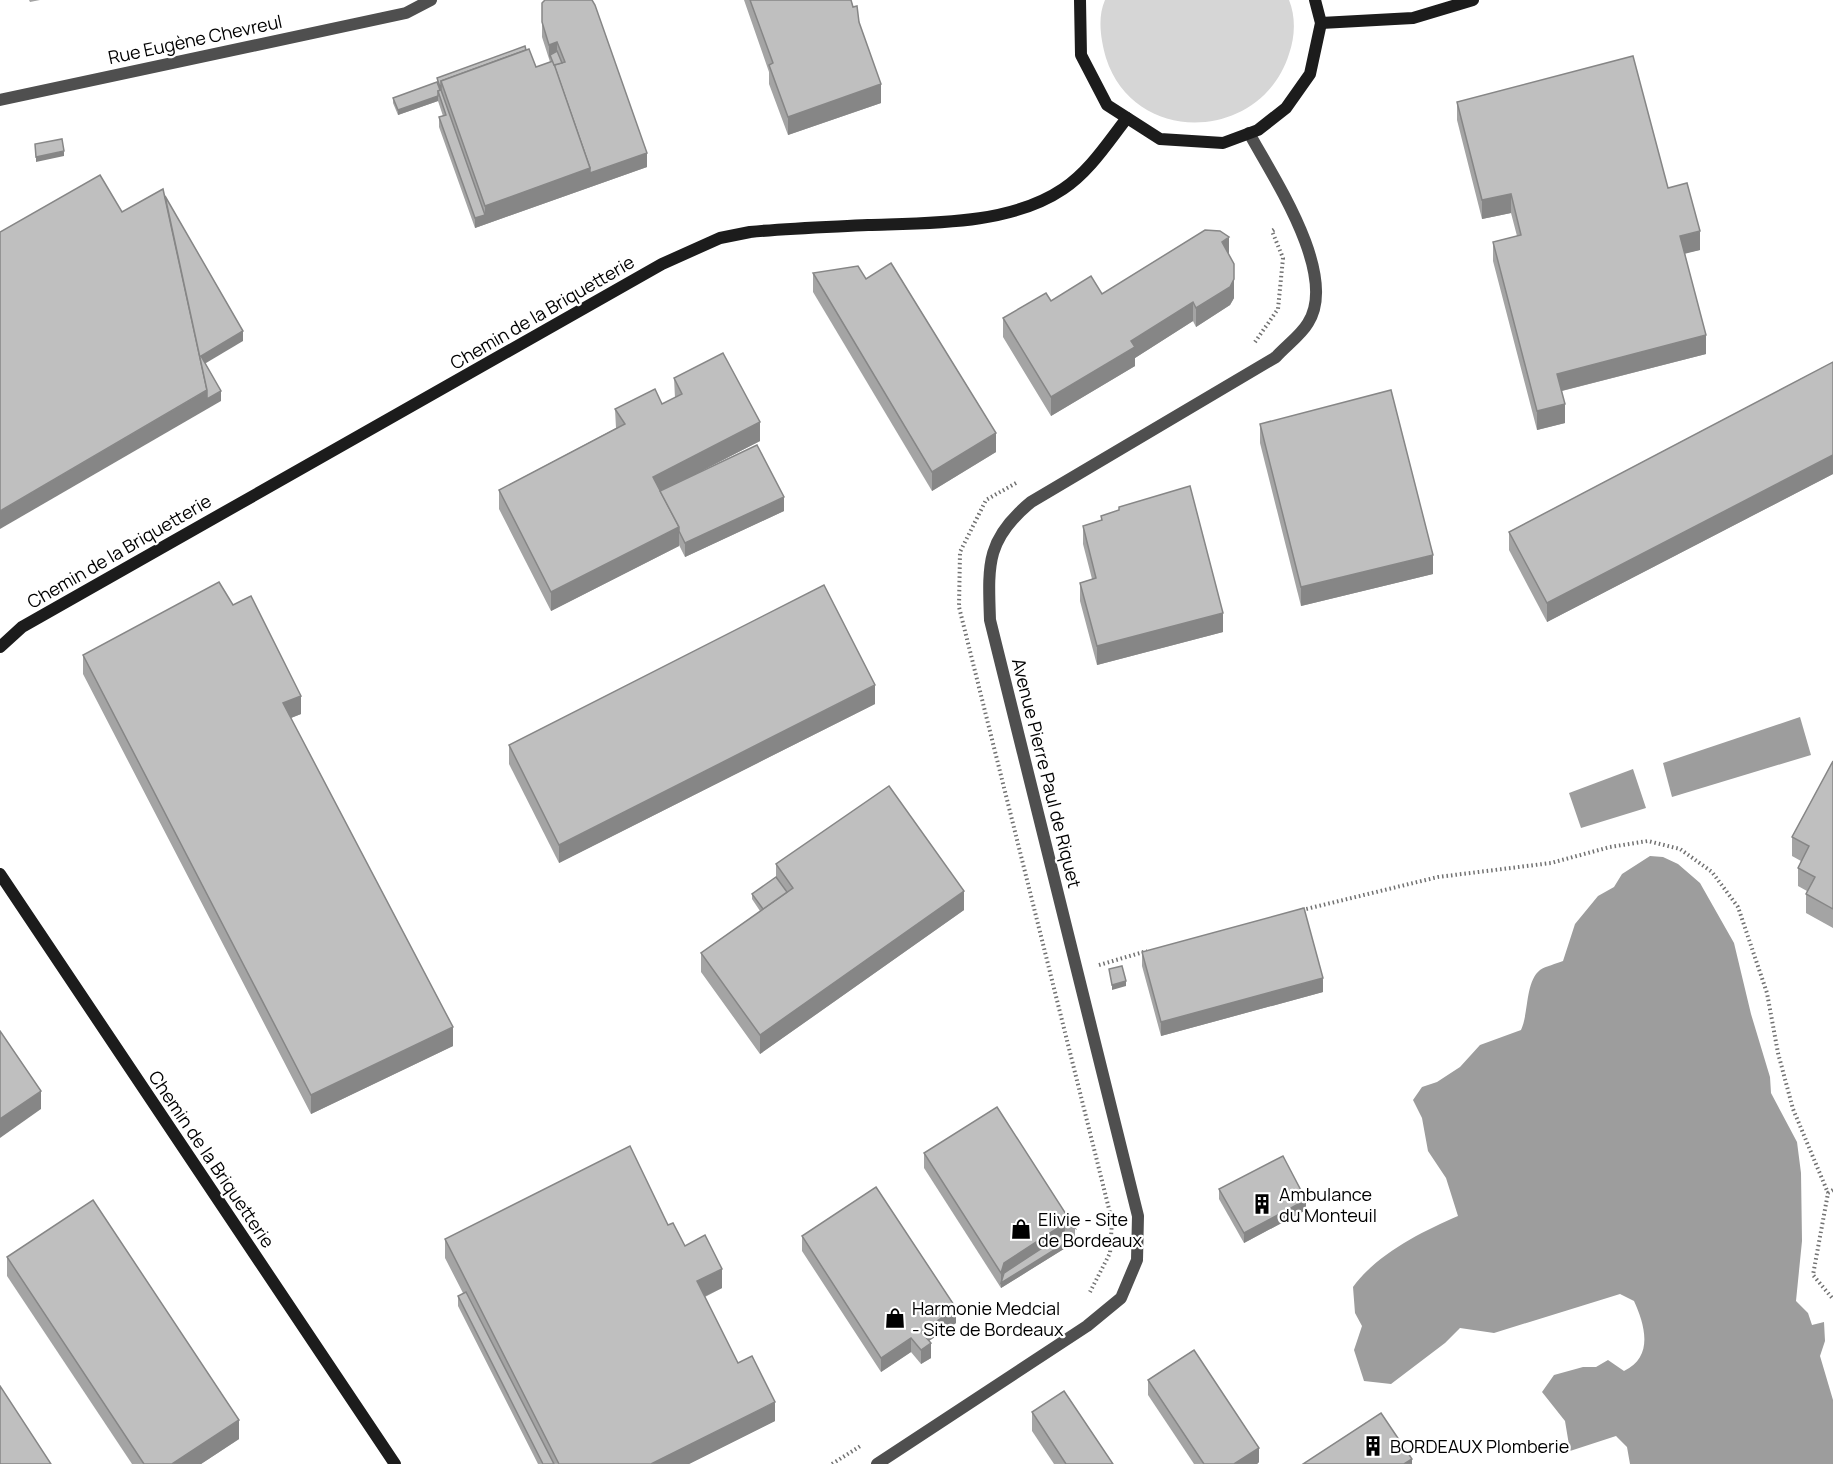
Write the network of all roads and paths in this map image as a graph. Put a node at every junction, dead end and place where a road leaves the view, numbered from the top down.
1 (431, 0) edge
2 (1080, 0) edge
3 (1315, 0) edge
4 (1473, 0) edge
5 (1321, 23) junction
6 (0, 100) edge
7 (1127, 118) junction
8 (1249, 133) junction
9 (0, 647) edge
10 (0, 874) edge
11 (1298, 911) edge
12 (1154, 949) edge
13 (1078, 972) junction
14 (1833, 1190) edge
15 (1828, 1193) junction
16 (1833, 1299) edge
17 (868, 1442) dead end
18 (394, 1464) edge
19 (832, 1464) edge
20 (877, 1464) edge

1 - 6 street, Rue Eugène Chevreul
2 - 7 street
3 - 5 street
4 - 5 street
5 - 8 street
7 - 8 street
7 - 9 street, Chemin de la Briquetterie
8 - 13 street, Avenue Pierre Paul de Riquet
10 - 18 street, Chemin de la Briquetterie
11 - 15 path
12 - 13 path
13 - 20 street, Avenue Pierre Paul de Riquet
14 - 15 path
15 - 16 path
17 - 19 path

